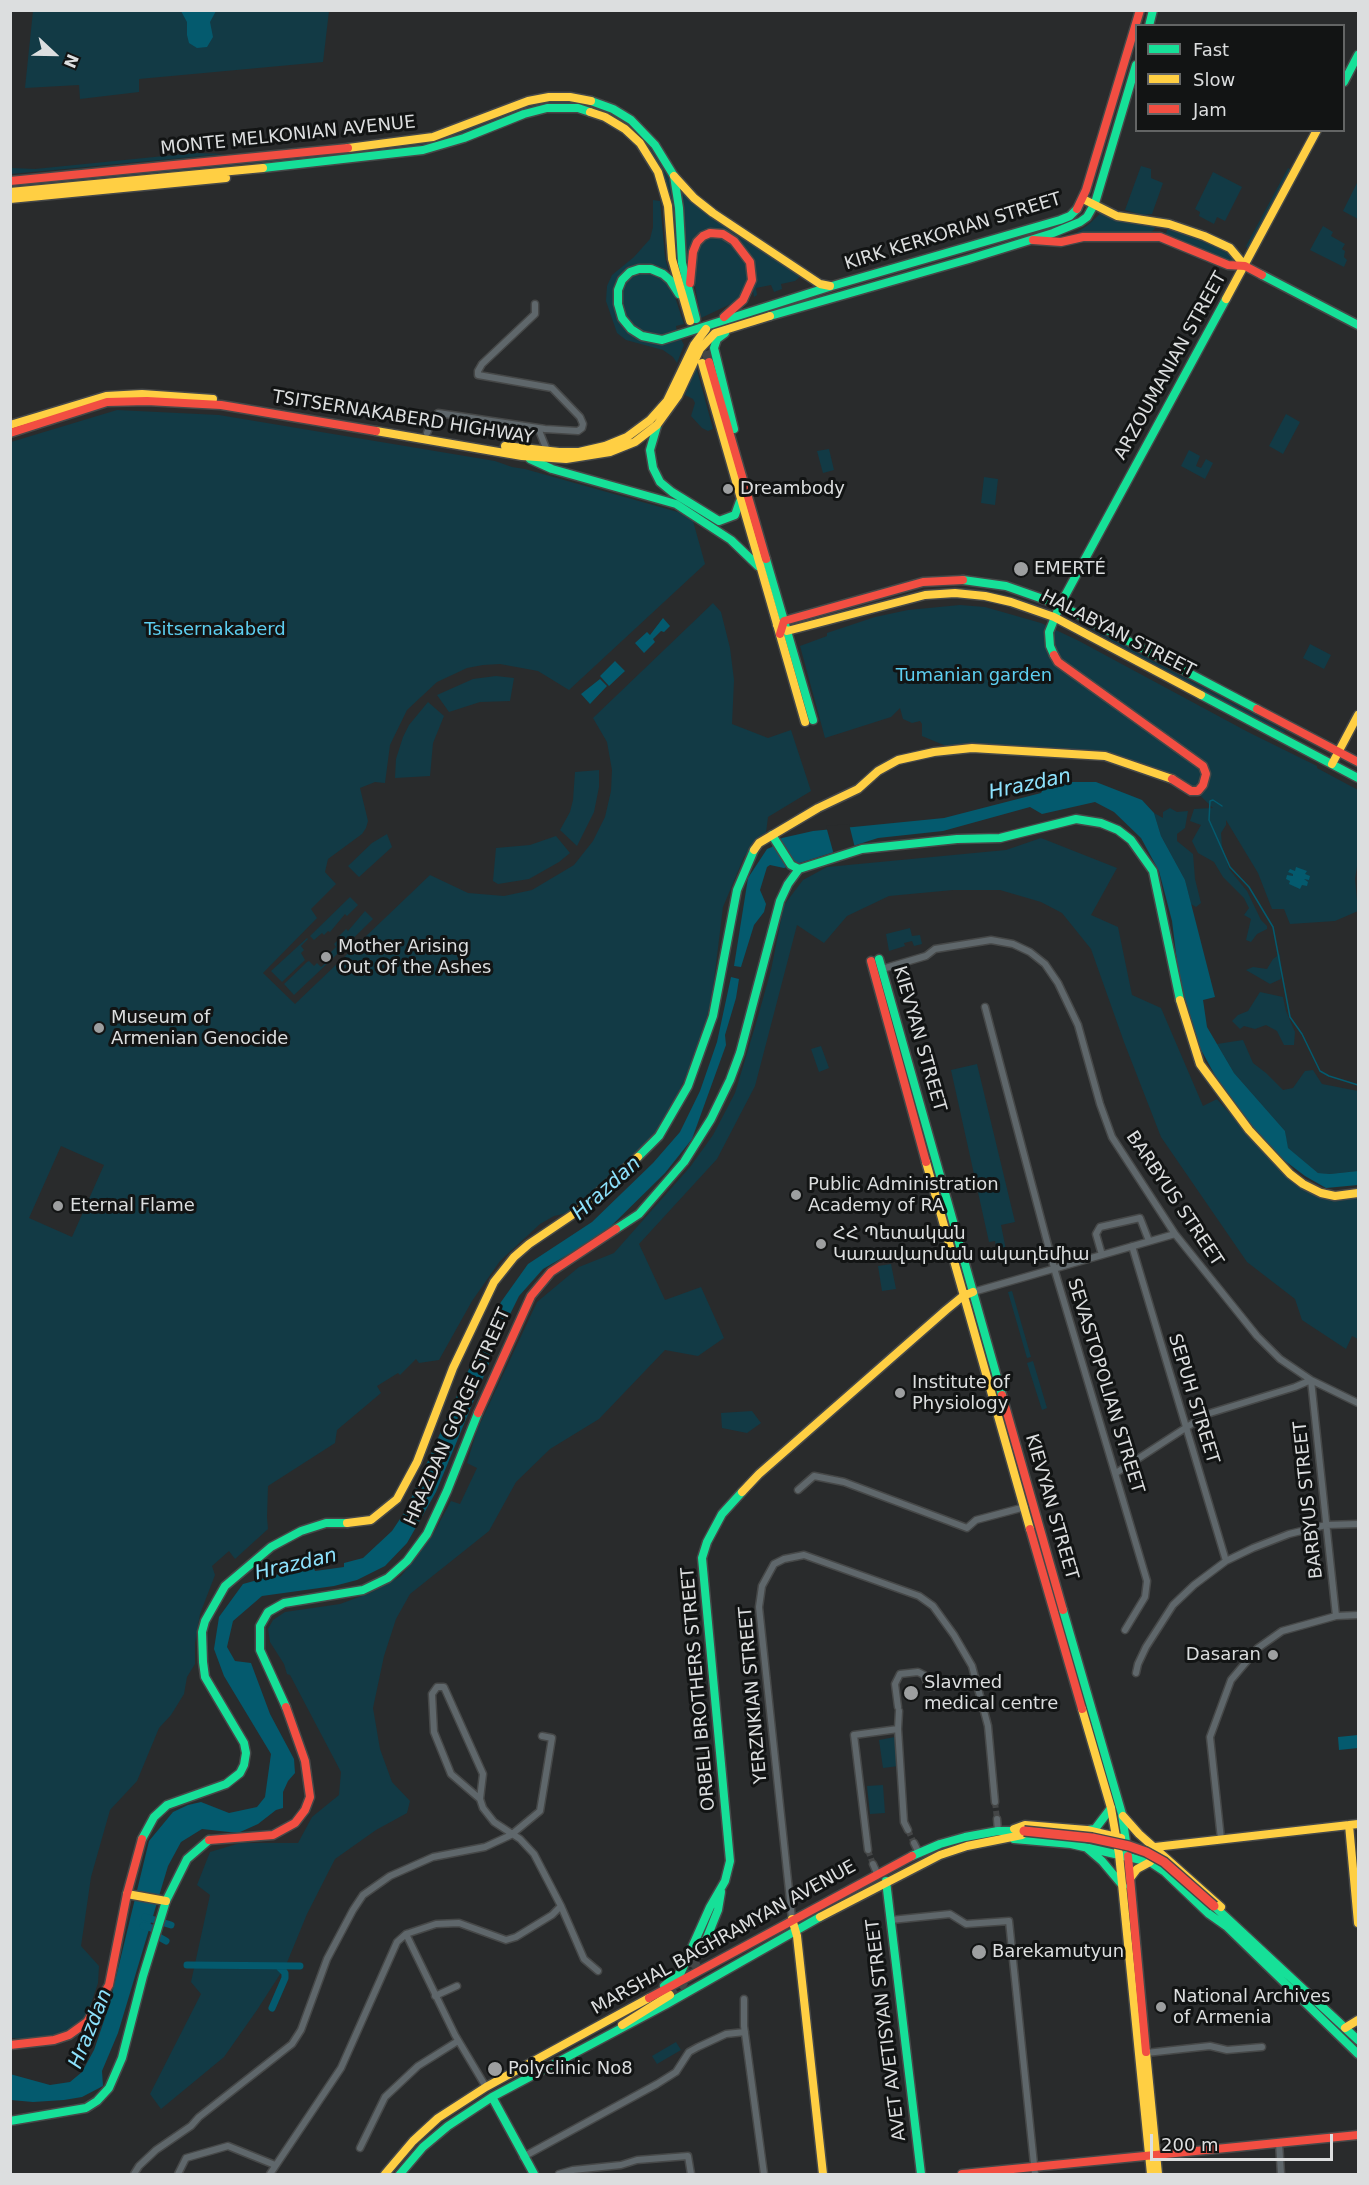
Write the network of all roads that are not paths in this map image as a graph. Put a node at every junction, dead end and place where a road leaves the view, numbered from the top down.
1 (1135, 27) edge
2 (1359, 55) edge
3 (1135, 72) edge
4 (1345, 80) edge
5 (1316, 132) edge
6 (374, 147) junction
7 (375, 157) junction
8 (237, 159) junction
9 (309, 164) junction
10 (238, 171) junction
11 (674, 176) junction
12 (10, 181) edge
13 (10, 192) edge
14 (10, 199) edge
15 (1083, 199) junction
16 (1095, 203) junction
17 (1029, 240) junction
18 (1245, 266) junction
19 (832, 286) junction
20 (687, 299) junction
21 (535, 304) dead end
22 (693, 320) dead end
23 (720, 321) junction
24 (1359, 325) edge
25 (734, 326) junction
26 (708, 327) junction
27 (10, 425) edge
28 (657, 425) junction
29 (538, 428) junction
30 (10, 433) edge
31 (427, 433) junction
32 (546, 448) dead end
33 (522, 456) junction
34 (740, 498) junction
35 (756, 528) junction
36 (760, 569) junction
37 (1060, 605) junction
38 (1054, 617) junction
39 (781, 628) junction
40 (1359, 715) edge
41 (809, 721) dead end
42 (1338, 752) junction
43 (1359, 762) edge
44 (1332, 764) junction
45 (1359, 778) edge
46 (774, 838) junction
47 (795, 867) junction
48 (882, 969) junction
49 (888, 1004) junction
50 (985, 1007) dead end
51 (925, 1137) junction
52 (1359, 1193) edge
53 (1175, 1234) junction
54 (1149, 1241) junction
55 (1132, 1246) junction
56 (1102, 1255) junction
57 (1054, 1268) junction
58 (973, 1292) junction
59 (963, 1296) junction
60 (1311, 1380) junction
61 (1359, 1403) edge
62 (1186, 1428) junction
63 (1012, 1448) junction
64 (1116, 1473) junction
65 (798, 1490) dead end
66 (1025, 1507) junction
67 (1359, 1524) edge
68 (1326, 1525) junction
69 (1226, 1561) junction
70 (1336, 1616) junction
71 (1359, 1616) edge
72 (1125, 1630) dead end
73 (1077, 1673) junction
74 (1136, 1673) dead end
75 (976, 1680) junction
76 (898, 1729) junction
77 (542, 1736) dead end
78 (480, 1799) junction
79 (995, 1802) tunnel mouth
80 (1111, 1808) junction
81 (1122, 1814) junction
82 (997, 1819) tunnel mouth
83 (1354, 1825) edge
84 (908, 1830) tunnel mouth
85 (998, 1830) junction
86 (1087, 1830) junction
87 (1008, 1834) junction
88 (511, 1835) junction
89 (1221, 1839) junction
90 (914, 1843) tunnel mouth
91 (1121, 1846) junction
92 (1086, 1847) junction
93 (1155, 1847) junction
94 (868, 1850) tunnel mouth
95 (919, 1852) junction
96 (1150, 1862) junction
97 (1131, 1877) junction
98 (886, 1881) junction
99 (1123, 1886) junction
100 (722, 1888) junction
101 (131, 1894) junction
102 (164, 1904) junction
103 (561, 1906) junction
104 (792, 1919) junction
105 (891, 1920) junction
106 (1227, 1922) junction
107 (1359, 1923) edge
108 (795, 1930) junction
109 (405, 1934) junction
110 (706, 1940) tunnel mouth
111 (598, 1971) dead end
112 (457, 1986) dead end
113 (670, 1995) tunnel mouth
114 (435, 1996) junction
115 (744, 1999) dead end
116 (636, 2004) junction
117 (1359, 2020) edge
118 (1346, 2028) junction
119 (614, 2030) junction
120 (745, 2032) junction
121 (1359, 2040) edge
122 (458, 2041) junction
123 (10, 2045) edge
124 (1262, 2047) dead end
125 (1146, 2053) junction
126 (1359, 2054) edge
127 (486, 2087) junction
128 (492, 2097) junction
129 (10, 2121) edge
130 (1359, 2134) edge
131 (1279, 2143) junction
132 (360, 2148) dead end
133 (1152, 2156) junction
134 (523, 2157) junction
135 (275, 2164) junction
136 (1035, 2171) edge
137 (134, 2175) edge
138 (178, 2175) edge
139 (270, 2175) edge
140 (386, 2175) edge
141 (400, 2175) edge
142 (534, 2175) edge
143 (559, 2175) edge
144 (691, 2175) edge
145 (764, 2175) edge
146 (823, 2175) edge
147 (921, 2175) edge
148 (962, 2175) edge
149 (1151, 2175) edge
150 (1158, 2175) edge
151 (1281, 2175) edge

1 - 15 main road, KIRK KERKORIAN STREET
2 - 4 main road
3 - 16 main road, KIRK KERKORIAN STREET
5 - 18 main road, ARZOUMANIAN STREET
6 - 7 main road
6 - 8 main road, MONTE MELKONIAN AVENUE
6 - 11 main road, MONTE MELKONIAN AVENUE
7 - 9 main road, MONTE MELKONIAN AVENUE
7 - 20 main road, MONTE MELKONIAN AVENUE
8 - 10 main road
8 - 12 main road, MONTE MELKONIAN AVENUE
9 - 10 main road, MONTE MELKONIAN AVENUE
9 - 14 main road
10 - 13 main road, MONTE MELKONIAN AVENUE
11 - 19 main road
11 - 20 main road, MONTE MELKONIAN AVENUE
15 - 16 main road
15 - 19 main road, KIRK KERKORIAN STREET
16 - 17 main road, KIRK KERKORIAN STREET
16 - 18 main road
17 - 18 main road
17 - 25 main road, KIRK KERKORIAN STREET
18 - 24 main road
18 - 37 main road, ARZOUMANIAN STREET
19 - 23 main road, KIRK KERKORIAN STREET
20 - 22 main road, MONTE MELKONIAN AVENUE
20 - 23 main road
20 - 26 main road, KIRK KERKORIAN STREET
21 - 29 street
23 - 26 main road, KIRK KERKORIAN STREET
25 - 28 main road, TSITSERNAKABERD HIGHWAY
25 - 35 main road
26 - 31 main road, TSITSERNAKABERD HIGHWAY
27 - 31 main road, TSITSERNAKABERD HIGHWAY
28 - 33 main road, TSITSERNAKABERD HIGHWAY
28 - 34 main road
29 - 31 street
29 - 32 street
30 - 33 main road, TSITSERNAKABERD HIGHWAY
33 - 36 main road
34 - 35 main road
34 - 36 main road
35 - 39 main road
36 - 39 main road
37 - 38 main road, ARZOUMANIAN STREET
37 - 39 main road, HALABYAN STREET
37 - 42 main road, HALABYAN STREET
38 - 39 main road, HALABYAN STREET
38 - 44 main road, HALABYAN STREET
38 - 46 main road, ARZOUMANIAN STREET
39 - 41 main road
40 - 42 main road
42 - 43 main road, HALABYAN STREET
42 - 44 main road
44 - 45 main road, HALABYAN STREET
46 - 47 main road
46 - 101 main road
47 - 52 main road
47 - 102 main road, HRAZDAN GORGE STREET
48 - 49 main road, KIEVYAN STREET
48 - 49 main road, KIEVYAN STREET
48 - 53 street, BARBYUS STREET
49 - 51 main road, KIEVYAN STREET
50 - 57 street, SEVASTOPOLIAN STREET
51 - 58 main road, KIEVYAN STREET
51 - 59 main road, KIEVYAN STREET
53 - 54 street
53 - 60 street, BARBYUS STREET
54 - 55 street
54 - 56 street
55 - 56 street
55 - 62 street, SEPUH STREET
56 - 57 street
57 - 58 street
57 - 64 street, SEVASTOPOLIAN STREET
58 - 59 main road, ORBELI BROTHERS STREET
58 - 63 main road, KIEVYAN STREET
59 - 63 main road, KIEVYAN STREET
59 - 100 main road, ORBELI BROTHERS STREET
60 - 61 street, BARBYUS STREET
60 - 62 street
60 - 68 street, BARBYUS STREET
62 - 64 street
62 - 69 street, SEPUH STREET
63 - 66 main road, KIEVYAN STREET
63 - 73 main road, KIEVYAN STREET
64 - 72 street, SEVASTOPOLIAN STREET
65 - 66 street
66 - 73 main road, KIEVYAN STREET
67 - 68 street
68 - 69 street
68 - 70 street, BARBYUS STREET
69 - 74 street
70 - 71 street
70 - 89 street
73 - 80 main road, KIEVYAN STREET
73 - 81 main road, KIEVYAN STREET
75 - 76 street
75 - 79 street, YERZNKIAN STREET
75 - 104 street, YERZNKIAN STREET
76 - 84 street
76 - 94 street
77 - 88 street
78 - 78 street
78 - 88 street
80 - 86 main road
80 - 91 main road, KIEVYAN STREET
81 - 91 main road, KIEVYAN STREET
81 - 93 main road
82 - 85 street
83 - 89 main road
83 - 107 main road
85 - 87 main road, MARSHAL BAGHRAMYAN AVENUE
85 - 95 main road, MARSHAL BAGHRAMYAN AVENUE
86 - 87 main road
86 - 91 main road
86 - 92 main road
87 - 91 main road, MARSHAL BAGHRAMYAN AVENUE, bridge
87 - 92 main road
87 - 98 main road, MARSHAL BAGHRAMYAN AVENUE
88 - 103 street
88 - 137 street
89 - 93 main road
90 - 95 street
91 - 92 main road
91 - 96 main road
91 - 97 main road
91 - 99 main road
91 - 106 main road, bridge
92 - 99 main road
93 - 96 main road
93 - 106 main road
95 - 104 main road, MARSHAL BAGHRAMYAN AVENUE
96 - 97 main road
96 - 106 main road
97 - 125 main road
98 - 105 main road, AVET AVETISYAN STREET
98 - 108 main road, MARSHAL BAGHRAMYAN AVENUE
99 - 133 main road
100 - 110 main road, ORBELI BROTHERS STREET
100 - 116 main road, ORBELI BROTHERS STREET
101 - 102 main road
101 - 123 main road
102 - 129 main road, HRAZDAN GORGE STREET
103 - 109 street
103 - 111 street
104 - 108 main road
104 - 116 main road, MARSHAL BAGHRAMYAN AVENUE
105 - 136 street
105 - 147 main road, AVET AVETISYAN STREET
106 - 118 main road
106 - 126 main road
108 - 119 main road, MARSHAL BAGHRAMYAN AVENUE
108 - 146 main road
109 - 114 street
109 - 135 street
112 - 114 street
113 - 119 main road
114 - 122 street
115 - 120 street
116 - 127 main road, MARSHAL BAGHRAMYAN AVENUE
117 - 118 main road
118 - 121 main road
119 - 128 main road, MARSHAL BAGHRAMYAN AVENUE
120 - 134 street
120 - 145 street
122 - 127 street
122 - 132 street
124 - 125 street
125 - 133 main road
127 - 140 main road, MARSHAL BAGHRAMYAN AVENUE
128 - 134 main road
128 - 141 main road, MARSHAL BAGHRAMYAN AVENUE
130 - 131 main road
131 - 133 main road
131 - 151 street
133 - 136 main road
133 - 149 main road
133 - 150 main road
134 - 142 main road
135 - 138 street
135 - 139 street
136 - 148 main road
143 - 144 street

